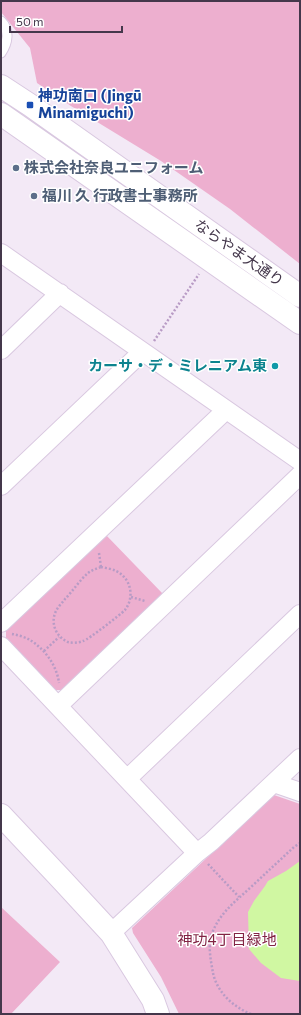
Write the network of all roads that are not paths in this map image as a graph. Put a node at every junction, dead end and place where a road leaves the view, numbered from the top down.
1 (1, 21) edge
2 (1, 53) edge
3 (1, 86) edge
4 (1, 114) edge
5 (1, 253) edge
6 (60, 294) junction
7 (300, 296) edge
8 (300, 323) edge
9 (1, 350) edge
10 (142, 352) junction
11 (226, 410) junction
12 (300, 461) edge
13 (300, 475) edge
14 (1, 486) edge
15 (300, 614) edge
16 (3, 634) edge
17 (58, 706) junction
18 (300, 758) edge
19 (128, 779) junction
20 (274, 783) junction
21 (300, 792) edge
22 (1, 815) edge
23 (197, 853) junction
24 (110, 933) junction
25 (158, 1014) edge

1 - 2 lane
3 - 7 street, ならやま大通り
4 - 8 street, ならやま大通り
5 - 6 street
6 - 9 street
6 - 10 street
10 - 11 street
10 - 14 street
11 - 12 street
11 - 16 street
13 - 17 street
15 - 19 street
16 - 17 street
17 - 19 street
18 - 20 street
19 - 23 street
20 - 21 street
20 - 23 street
22 - 24 street
23 - 24 street
24 - 25 street

